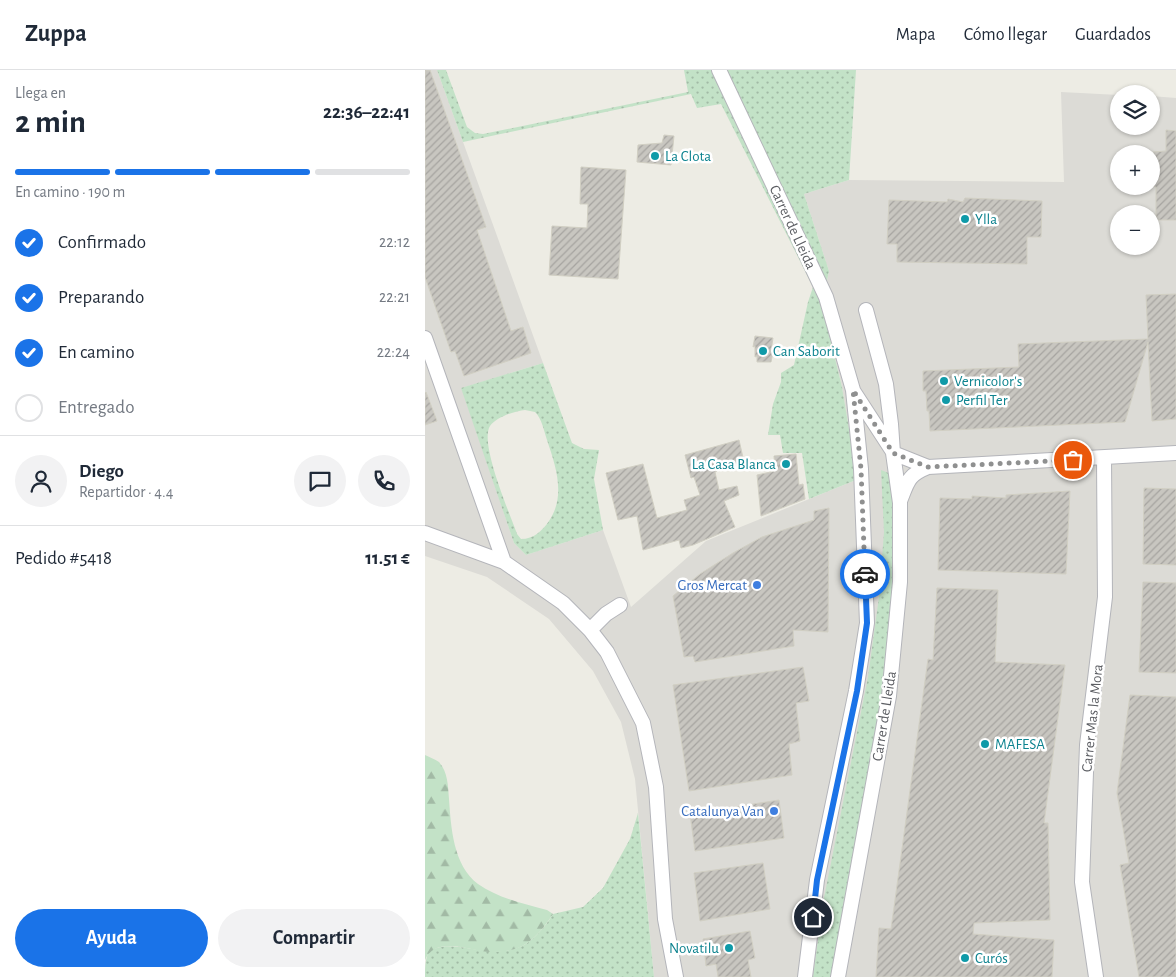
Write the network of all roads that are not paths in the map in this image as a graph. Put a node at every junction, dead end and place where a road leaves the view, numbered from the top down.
1 (719, 70) edge
2 (866, 310) dead end
3 (425, 338) edge
4 (853, 390) junction
5 (893, 453) junction
6 (1176, 453) edge
7 (1104, 458) junction
8 (928, 467) junction
9 (899, 503) junction
10 (425, 533) edge
11 (504, 562) junction
12 (620, 605) dead end
13 (590, 630) junction
14 (676, 977) edge
15 (805, 977) edge
16 (838, 977) edge
17 (1096, 977) edge

1 - 4 street, Carrer de Lleida
2 - 5 street, Carrer de Lleida
3 - 11 street
4 - 5 street, Carrer de Lleida
4 - 15 street, Carrer de Lleida
5 - 8 street
5 - 9 street, Carrer de Lleida
6 - 7 street
7 - 8 street
7 - 17 street, Carrer Mas la Mora
8 - 9 street
9 - 16 street, Carrer de Lleida
10 - 11 street
11 - 13 street
12 - 13 street
13 - 14 street

